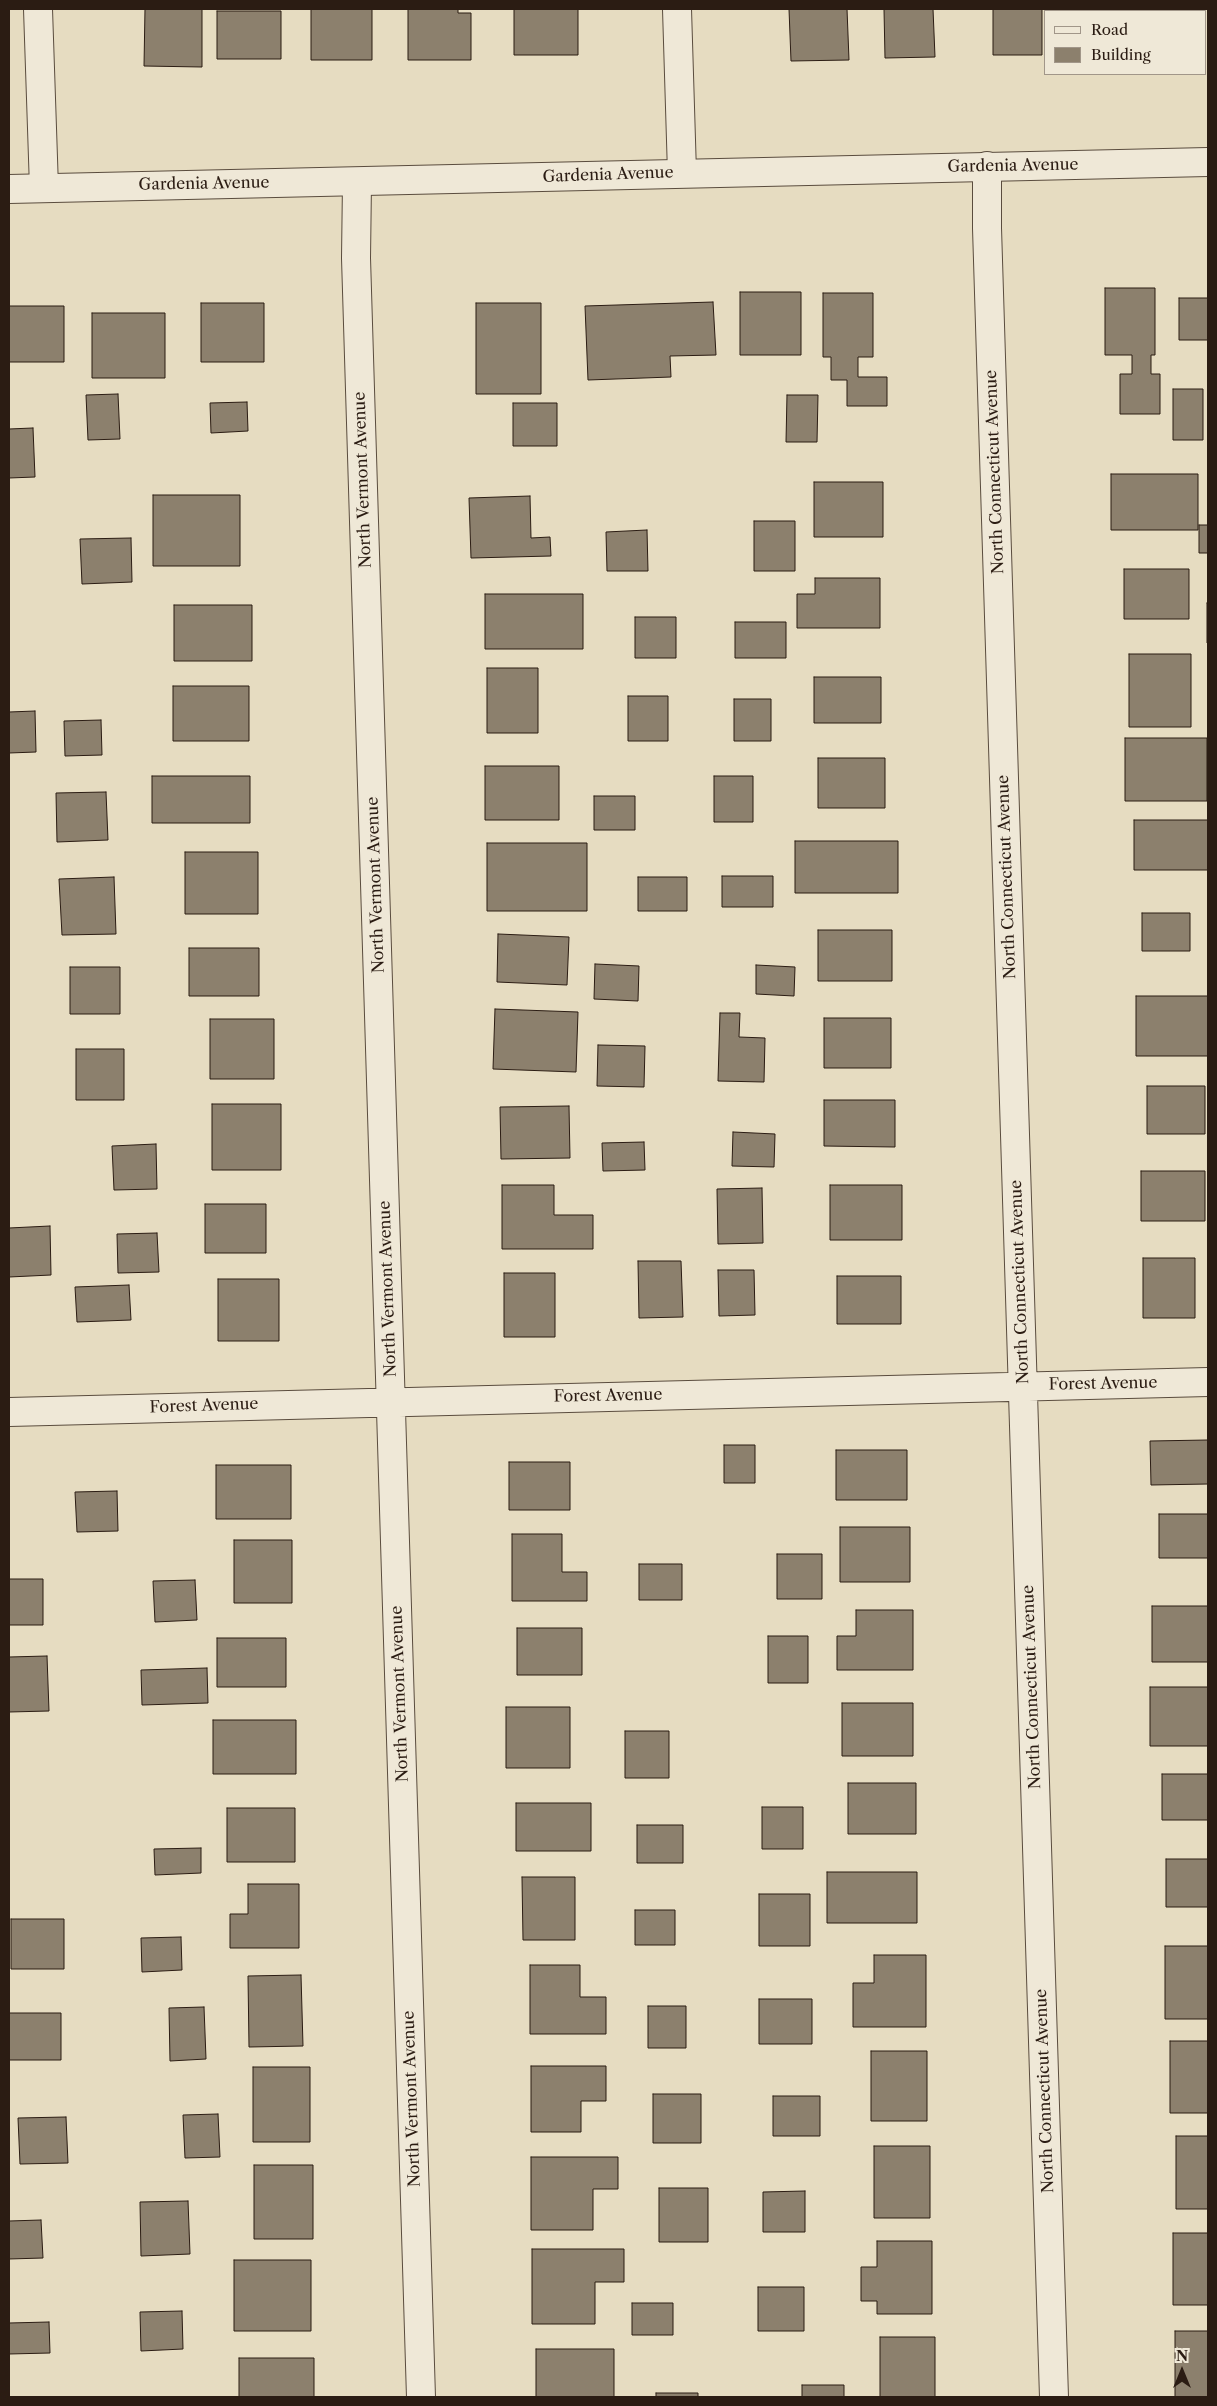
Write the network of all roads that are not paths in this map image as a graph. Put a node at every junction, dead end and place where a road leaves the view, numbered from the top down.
1 (38, 9) edge
2 (677, 9) edge
3 (1208, 162) edge
4 (987, 166) junction
5 (682, 173) junction
6 (356, 182) junction
7 (44, 188) junction
8 (9, 189) edge
9 (1208, 1382) edge
10 (1023, 1386) junction
11 (392, 1402) junction
12 (9, 1412) edge
13 (421, 2397) edge
14 (1054, 2397) edge

1 - 7 street
2 - 5 street
3 - 4 street, Gardenia Avenue
4 - 5 street, Gardenia Avenue
4 - 10 street, North Connecticut Avenue
5 - 6 street, Gardenia Avenue
6 - 7 street, Gardenia Avenue
6 - 11 street, North Vermont Avenue
7 - 8 street, Gardenia Avenue
9 - 10 street, Forest Avenue
10 - 11 street, Forest Avenue
10 - 14 street, North Connecticut Avenue
11 - 12 street, Forest Avenue
11 - 13 street, North Vermont Avenue

